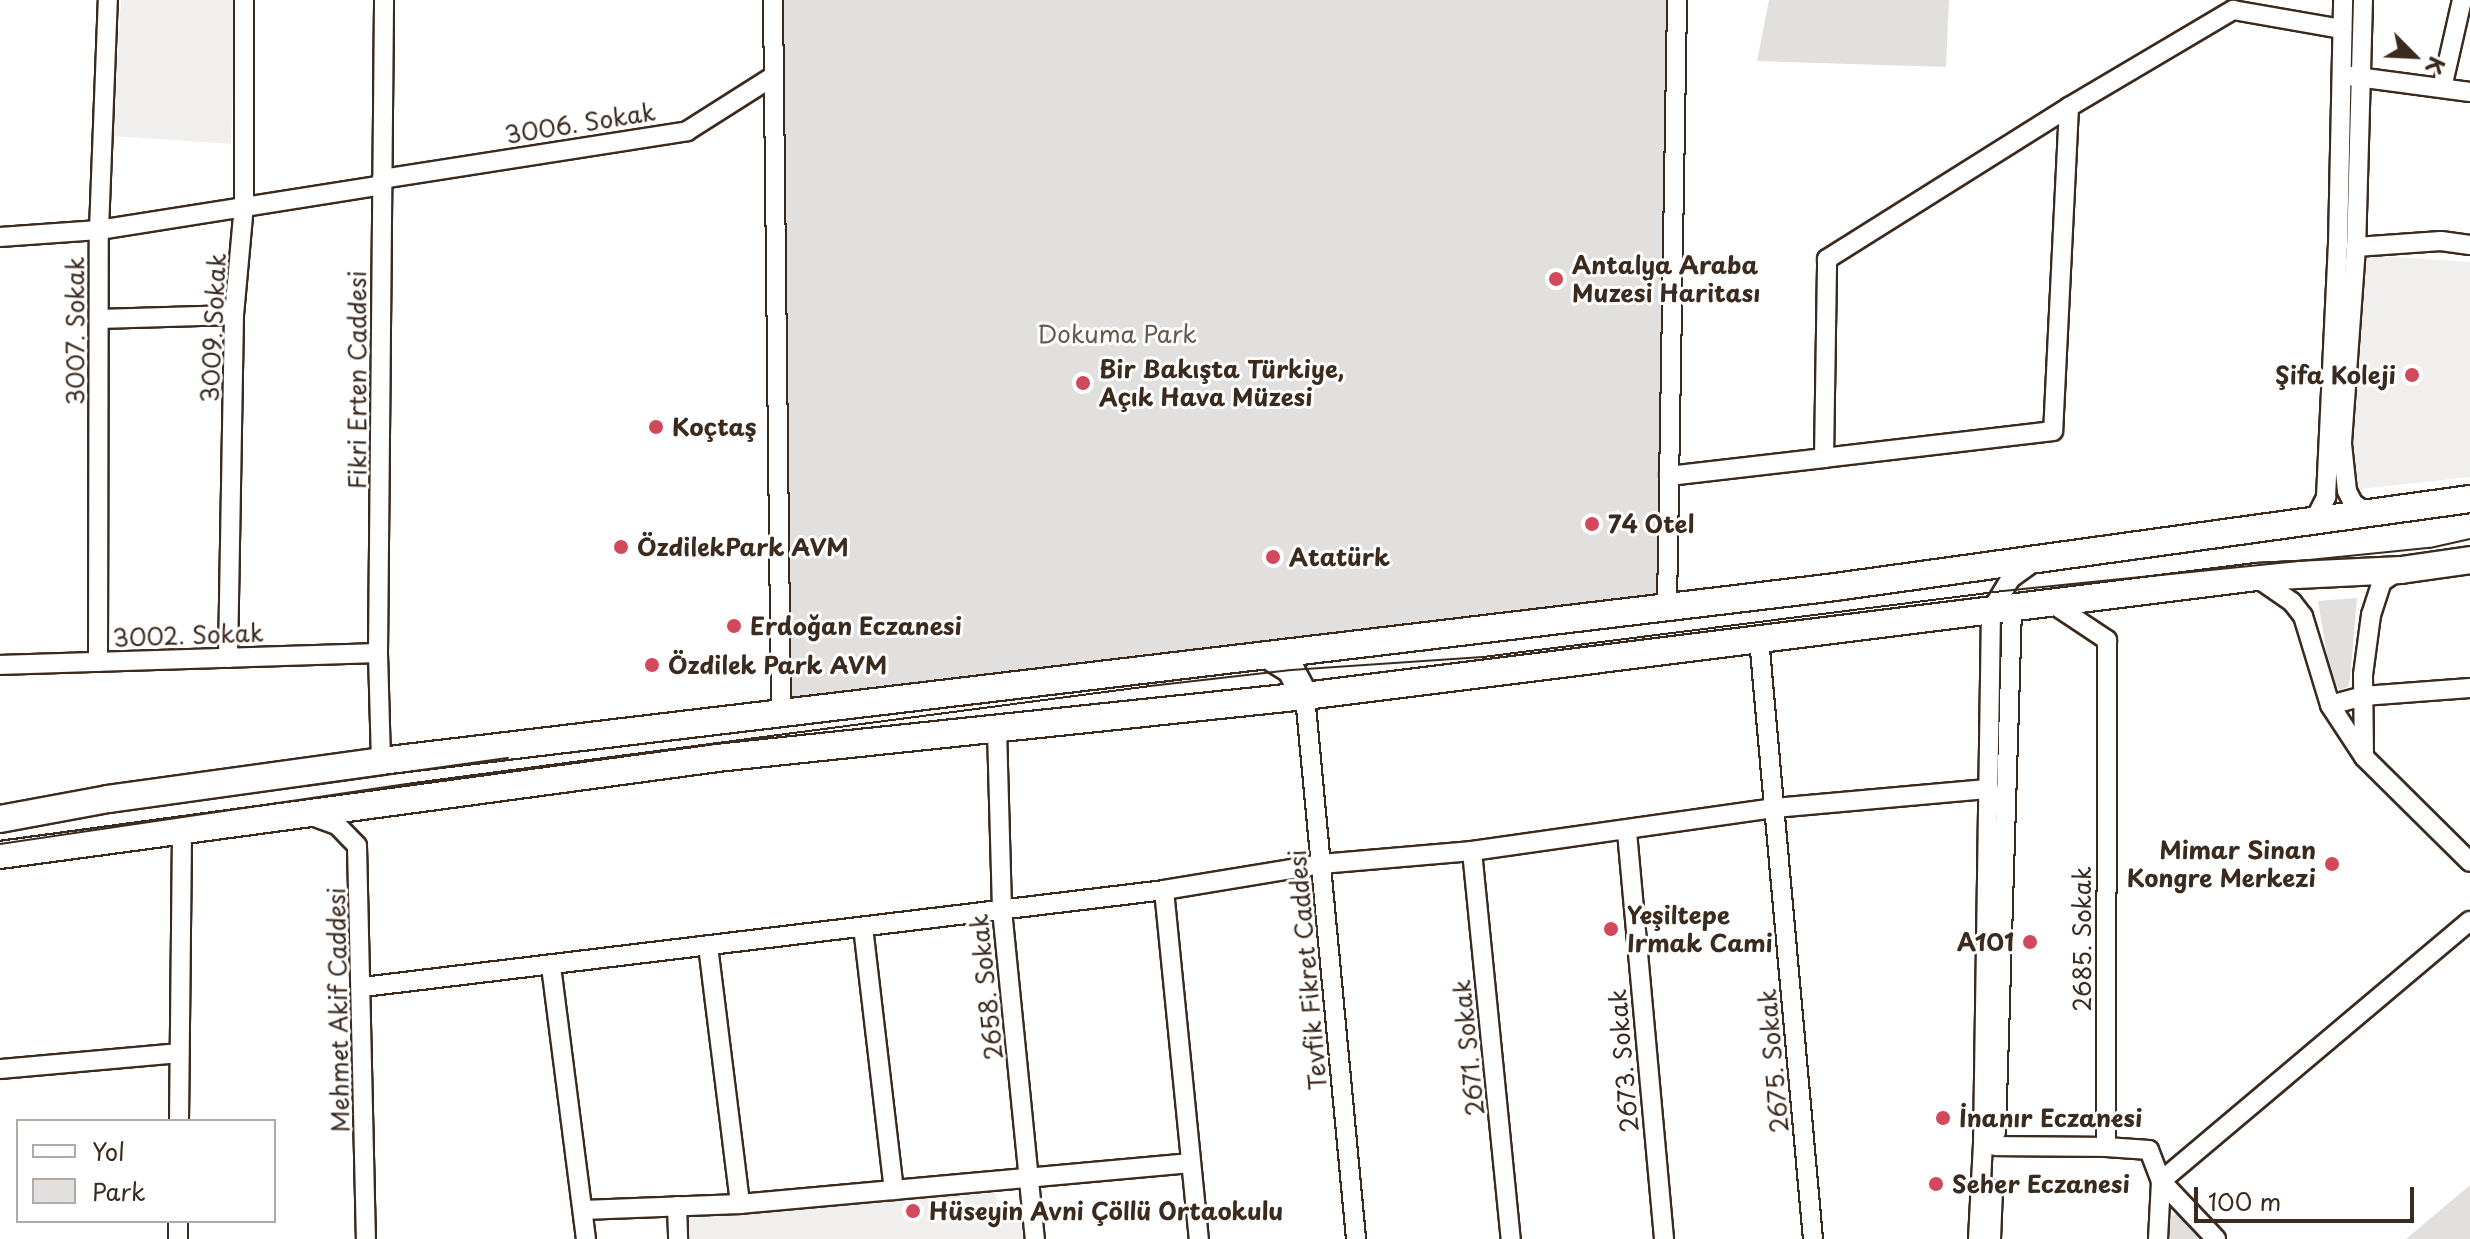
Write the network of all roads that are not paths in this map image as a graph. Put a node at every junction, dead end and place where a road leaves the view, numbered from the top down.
1 (108, 0) edge
2 (244, 0) edge
3 (384, 0) edge
4 (773, 0) edge
5 (1677, 0) edge
6 (2343, 0) edge
7 (2363, 0) edge
8 (2462, 0) edge
9 (2231, 5) edge
10 (2342, 29) junction
11 (2352, 76) junction
12 (772, 77) junction
13 (2442, 88) junction
14 (2470, 92) edge
15 (2069, 107) junction
16 (382, 182) junction
17 (244, 205) junction
18 (99, 230) junction
19 (0, 237) edge
20 (2470, 245) edge
21 (2356, 247) junction
22 (234, 315) junction
23 (99, 319) junction
24 (2335, 445) junction
25 (1824, 458) junction
26 (1669, 476) junction
27 (2470, 499) edge
28 (2366, 512) junction
29 (2315, 519) junction
30 (2470, 560) edge
31 (2034, 561) junction
32 (2401, 570) junction
33 (2256, 577) junction
34 (2053, 604) junction
35 (1667, 606) junction
36 (2002, 610) junction
37 (1759, 639) junction
38 (378, 653) junction
39 (1269, 656) junction
40 (228, 658) junction
41 (98, 662) junction
42 (0, 665) edge
43 (2470, 688) edge
44 (1305, 696) junction
45 (2363, 696) junction
46 (2330, 705) junction
47 (781, 711) junction
48 (997, 730) junction
49 (2364, 757) junction
50 (381, 761) junction
51 (1989, 789) junction
52 (108, 799) junction
53 (0, 803) edge
54 (1775, 808) junction
55 (302, 813) junction
56 (0, 819) edge
57 (182, 831) junction
58 (1627, 832) junction
59 (85, 845) junction
60 (1472, 851) junction
61 (0, 855) edge
62 (2470, 862) edge
63 (1321, 864) junction
64 (0, 869) edge
65 (1164, 890) junction
66 (1002, 910) junction
67 (2470, 921) edge
68 (863, 927) junction
69 (708, 946) junction
70 (551, 966) junction
71 (363, 987) junction
72 (179, 1053) junction
73 (0, 1069) edge
74 (179, 1119) edge
75 (1995, 1146) junction
76 (2106, 1147) junction
77 (1190, 1163) junction
78 (1030, 1180) junction
79 (2161, 1181) junction
80 (894, 1190) junction
81 (740, 1204) junction
82 (677, 1206) junction
83 (583, 1210) junction
84 (366, 1239) edge
85 (586, 1239) edge
86 (678, 1239) edge
87 (1035, 1239) edge
88 (1199, 1239) edge
89 (1356, 1239) edge
90 (1511, 1239) edge
91 (1664, 1239) edge
92 (1813, 1239) edge
93 (1978, 1239) edge
94 (1991, 1239) edge
95 (2158, 1239) edge
96 (2216, 1239) edge

1 - 18 street, 3007. Sokak
2 - 17 street, 3009. Sokak
3 - 16 street, Fikri Erten Caddesi
4 - 12 street
5 - 26 street
6 - 10 street
7 - 11 street
8 - 13 street
9 - 10 street
9 - 15 street
10 - 11 street
11 - 13 street
11 - 21 street
11 - 24 street
12 - 16 street, 3006. Sokak
12 - 47 street
13 - 14 street
15 - 25 street
15 - 25 street
16 - 17 street, 3006. Sokak
16 - 38 street, Fikri Erten Caddesi
17 - 18 street, 3006. Sokak
17 - 22 street, 3009. Sokak
18 - 19 street, 3006. Sokak
18 - 23 street, 3007. Sokak
20 - 21 street
21 - 24 street
22 - 23 street
22 - 40 street, 3009. Sokak
23 - 41 street, 3007. Sokak
24 - 28 street
24 - 29 street
25 - 26 street
26 - 35 street
27 - 28 highway
28 - 29 highway
29 - 31 highway
30 - 32 highway
31 - 35 highway
31 - 36 street
32 - 33 highway
32 - 45 street
33 - 34 highway
33 - 46 street
34 - 36 highway
34 - 76 street, 2685. Sokak
35 - 39 highway
36 - 37 highway
36 - 51 street
36 - 75 street
37 - 44 highway
37 - 54 street, 2675. Sokak
38 - 40 street, 3002. Sokak
38 - 50 street, Fikri Erten Caddesi
39 - 44 highway
39 - 47 highway
40 - 41 street, 3002. Sokak
41 - 42 street, 3002. Sokak
43 - 45 street
44 - 48 highway
44 - 63 street, Tevfik Fikret Caddesi
45 - 46 street
45 - 49 street
46 - 49 street
47 - 50 highway
48 - 55 highway
48 - 66 street, 2658. Sokak
49 - 62 street
50 - 52 highway
51 - 54 street
51 - 93 street
52 - 53 highway
52 - 56 highway
54 - 58 street
54 - 92 street, 2675. Sokak
55 - 57 highway
55 - 71 street, Mehmet Akif Caddesi
57 - 59 highway
57 - 72 street
58 - 60 street
58 - 91 street, 2673. Sokak
59 - 61 highway
59 - 64 highway
60 - 63 street
60 - 90 street, 2671. Sokak
63 - 65 street
63 - 89 street, Tevfik Fikret Caddesi
65 - 66 street
65 - 77 street
66 - 68 street
66 - 78 street, 2658. Sokak
67 - 79 street
68 - 69 street
68 - 80 street
69 - 70 street
69 - 81 street
70 - 71 street
70 - 83 street
71 - 84 street, Mehmet Akif Caddesi
72 - 73 street
72 - 74 street
75 - 76 street
75 - 94 street
76 - 79 street
77 - 78 street
77 - 88 street
78 - 80 street
78 - 87 street, 2658. Sokak
79 - 95 street
79 - 96 street
80 - 81 street
81 - 82 street
82 - 83 street
82 - 86 street
83 - 85 street

